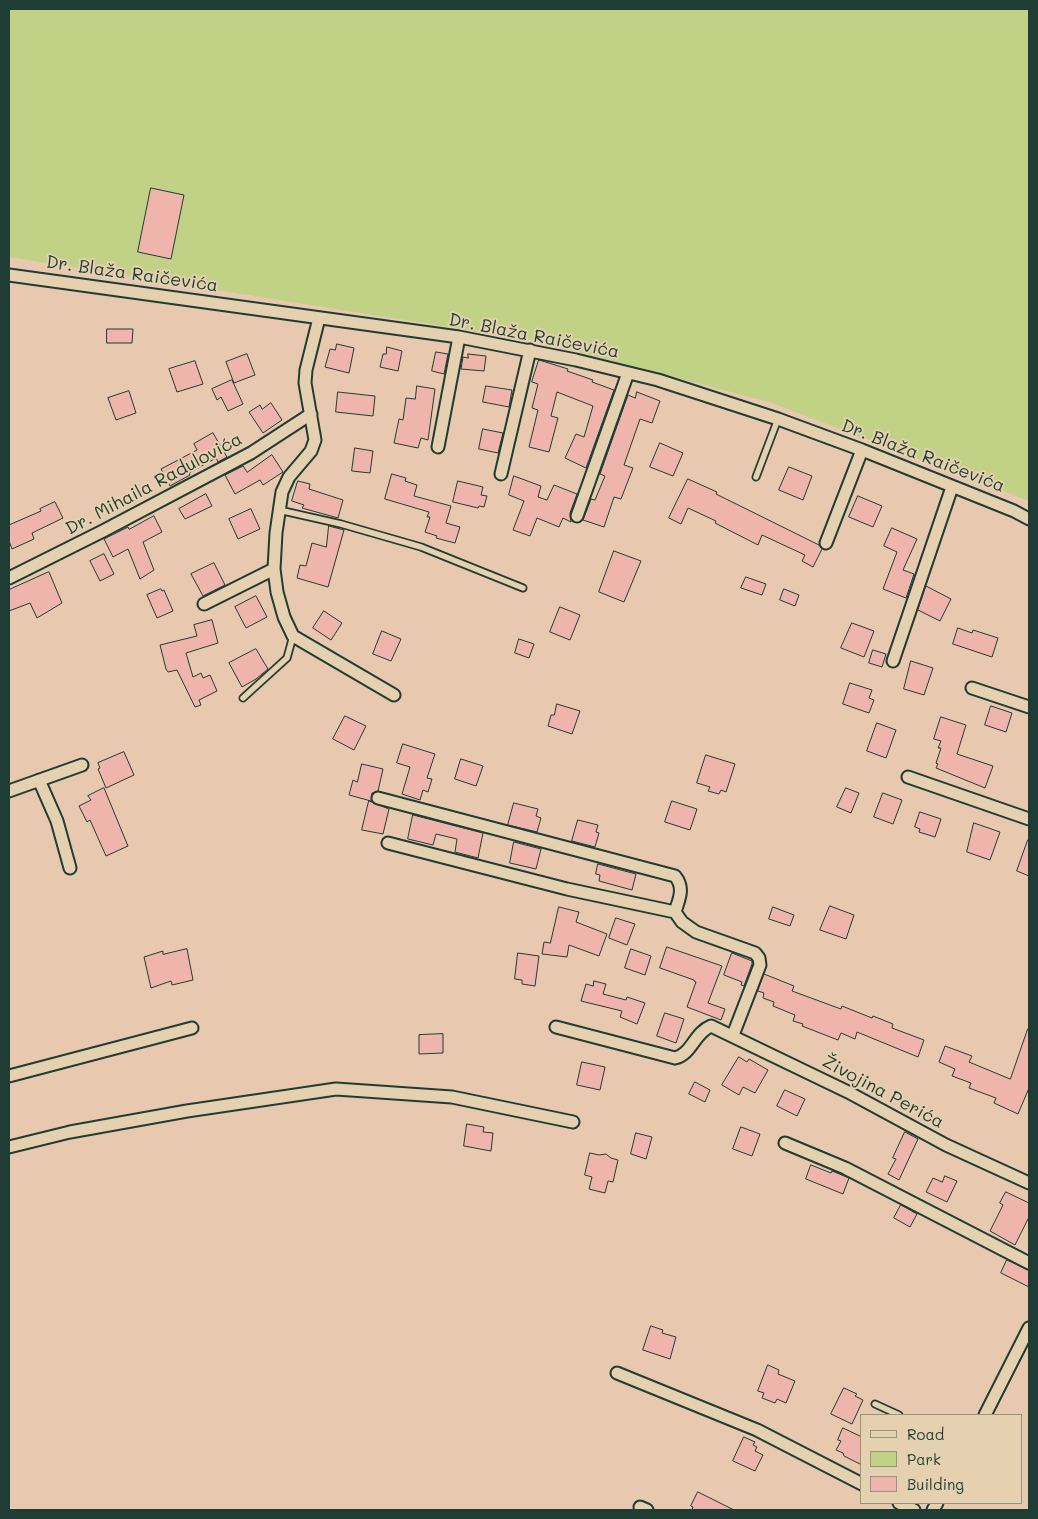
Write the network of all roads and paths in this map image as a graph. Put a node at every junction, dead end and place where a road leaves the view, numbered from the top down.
1 (9, 275) edge
2 (319, 318) junction
3 (459, 337) junction
4 (530, 350) junction
5 (628, 373) junction
6 (311, 414) junction
7 (778, 420) junction
8 (438, 447) dead end
9 (862, 450) junction
10 (501, 474) dead end
11 (756, 477) dead end
12 (952, 486) junction
13 (279, 510) junction
14 (577, 516) dead end
15 (1029, 519) edge
16 (826, 543) dead end
17 (274, 569) junction
18 (9, 578) edge
19 (523, 588) dead end
20 (204, 604) dead end
21 (293, 636) junction
22 (893, 661) dead end
23 (972, 688) dead end
24 (394, 695) dead end
25 (243, 698) dead end
26 (1029, 707) edge
27 (82, 765) dead end
28 (908, 777) dead end
29 (39, 780) junction
30 (9, 791) edge
31 (378, 798) dead end
32 (1029, 819) edge
33 (388, 843) dead end
34 (70, 868) dead end
35 (675, 912) junction
36 (556, 1027) dead end
37 (192, 1028) dead end
38 (733, 1035) junction
39 (9, 1076) edge
40 (573, 1122) dead end
41 (785, 1143) dead end
42 (9, 1148) edge
43 (1029, 1183) edge
44 (1029, 1263) edge
45 (1029, 1328) edge
46 (617, 1373) dead end
47 (875, 1404) dead end
48 (897, 1414) edge
49 (986, 1414) edge
50 (860, 1483) edge
51 (901, 1504) edge
52 (914, 1510) edge

1 - 2 street, Dr. Blaža Raičevića
2 - 3 street, Dr. Blaža Raičevića
2 - 6 street
3 - 4 street, Dr. Blaža Raičevića
3 - 8 street
4 - 5 street, Dr. Blaža Raičevića
4 - 10 street
5 - 7 street, Dr. Blaža Raičevića
5 - 14 street
6 - 13 street
6 - 18 street, Dr. Mihaila Radulovića
7 - 9 street, Dr. Blaža Raičevića
7 - 11 lane
9 - 12 street, Dr. Blaža Raičevića
9 - 16 street
12 - 15 street, Dr. Blaža Raičevića
12 - 22 street
13 - 17 street
13 - 19 lane
17 - 20 street
17 - 21 street
21 - 24 street
21 - 25 lane
23 - 26 street
27 - 29 street
28 - 32 street
29 - 30 street
29 - 34 street
31 - 35 street
33 - 35 street
35 - 38 street
36 - 38 street, Živojina Perića
37 - 39 street
38 - 43 street, Živojina Perića
40 - 42 street
41 - 44 street
45 - 49 street
46 - 50 street
47 - 48 lane
51 - 52 street

